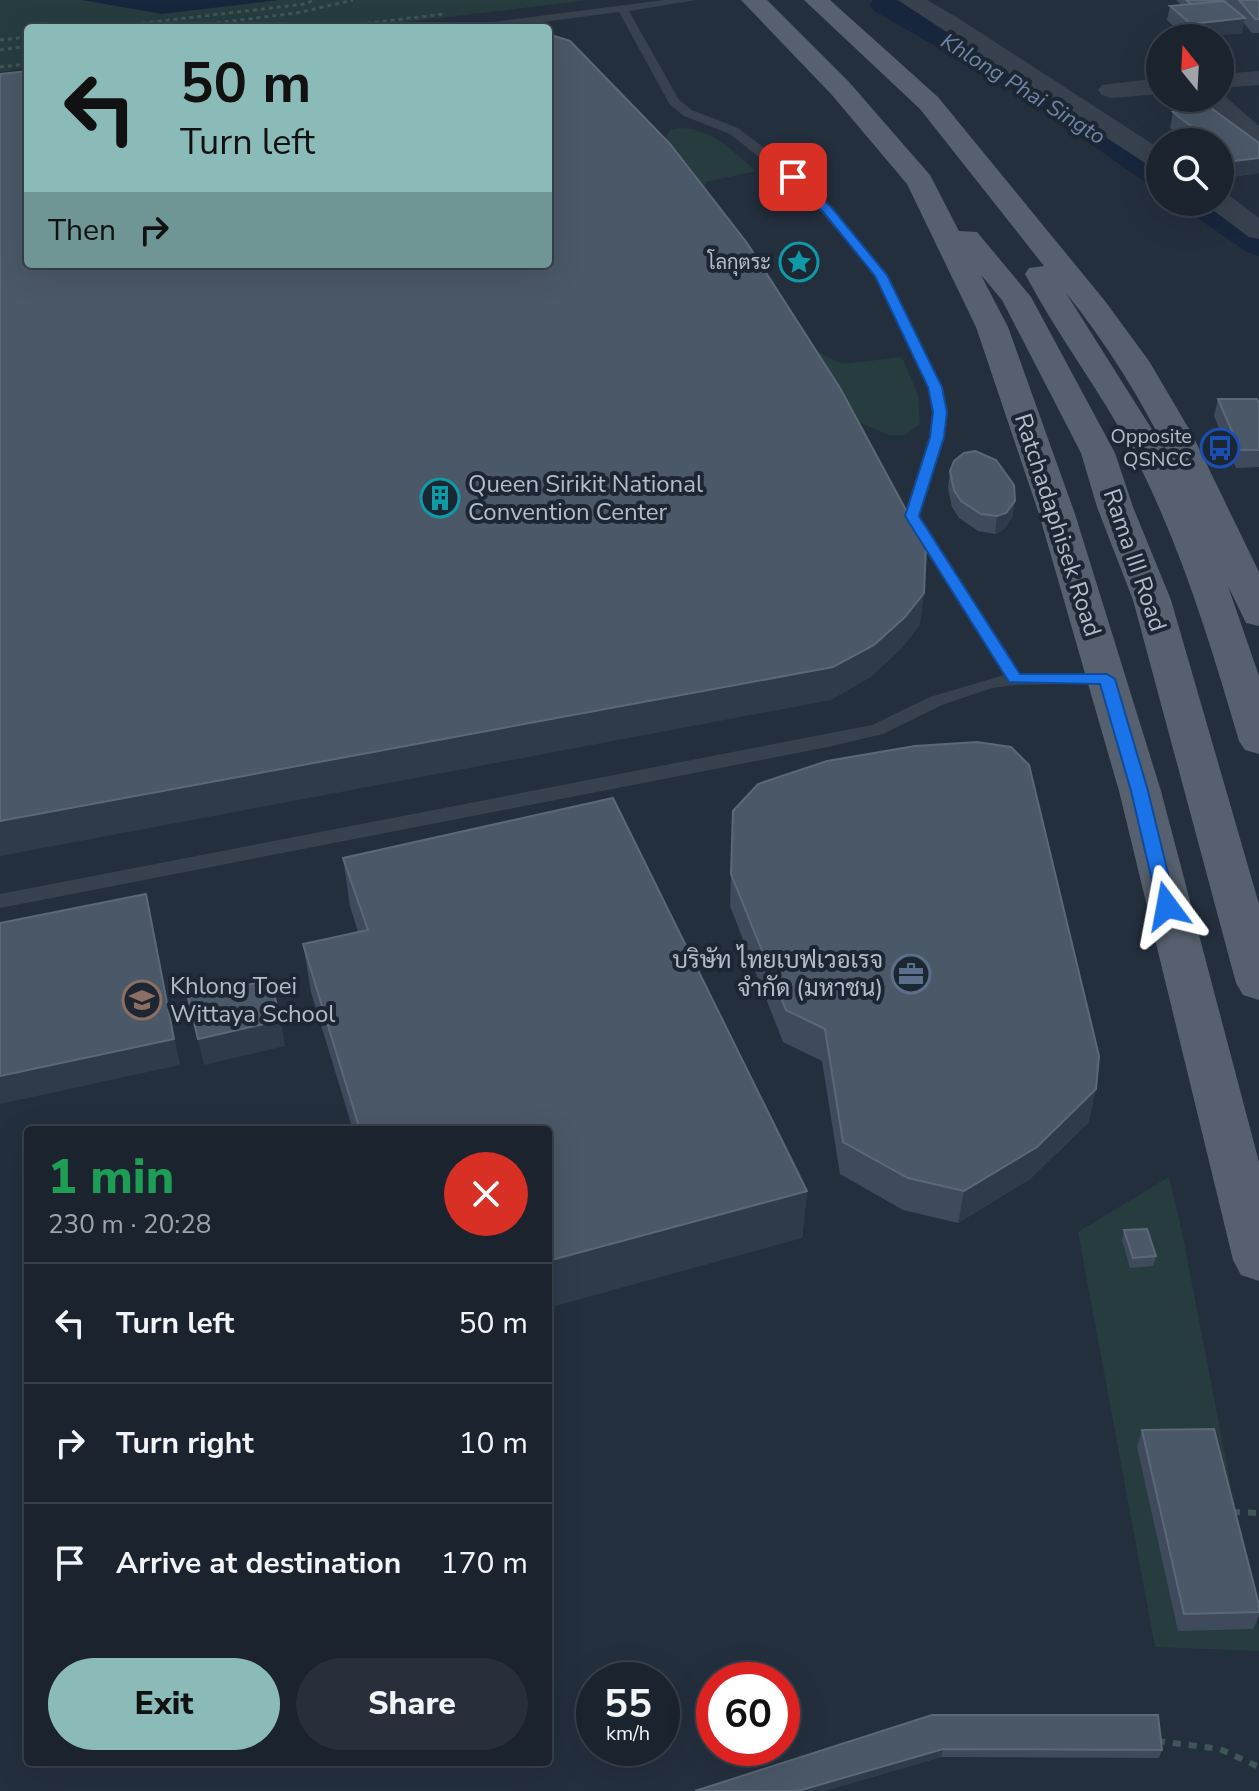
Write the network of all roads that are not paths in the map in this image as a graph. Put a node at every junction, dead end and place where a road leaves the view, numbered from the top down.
1 (690, 0) edge
2 (753, 0) edge
3 (816, 0) edge
4 (910, 0) edge
5 (623, 10) junction
6 (504, 24) edge
7 (1259, 78) edge
8 (1234, 80) edge
9 (1146, 87) edge
10 (1111, 90) dead end
11 (1230, 112) edge
12 (1259, 140) edge
13 (1146, 152) edge
14 (920, 181) junction
15 (994, 183) junction
16 (1234, 212) edge
17 (1259, 231) edge
18 (1259, 615) edge
19 (1015, 679) junction
20 (1107, 679) junction
21 (1259, 741) edge
22 (0, 901) edge
23 (1259, 983) edge
24 (1259, 1260) edge

1 - 5 lane
2 - 14 main road, Ratchadaphisek Road
3 - 15 main road
4 - 13 street
5 - 6 lane
5 - 19 lane
7 - 8 street
9 - 10 street
11 - 12 street
14 - 20 main road, Ratchadaphisek Road
14 - 23 main road, Rama III Road
15 - 18 main road
15 - 21 main road
16 - 17 street
19 - 20 lane
19 - 22 lane
20 - 24 main road, Ratchadaphisek Road

